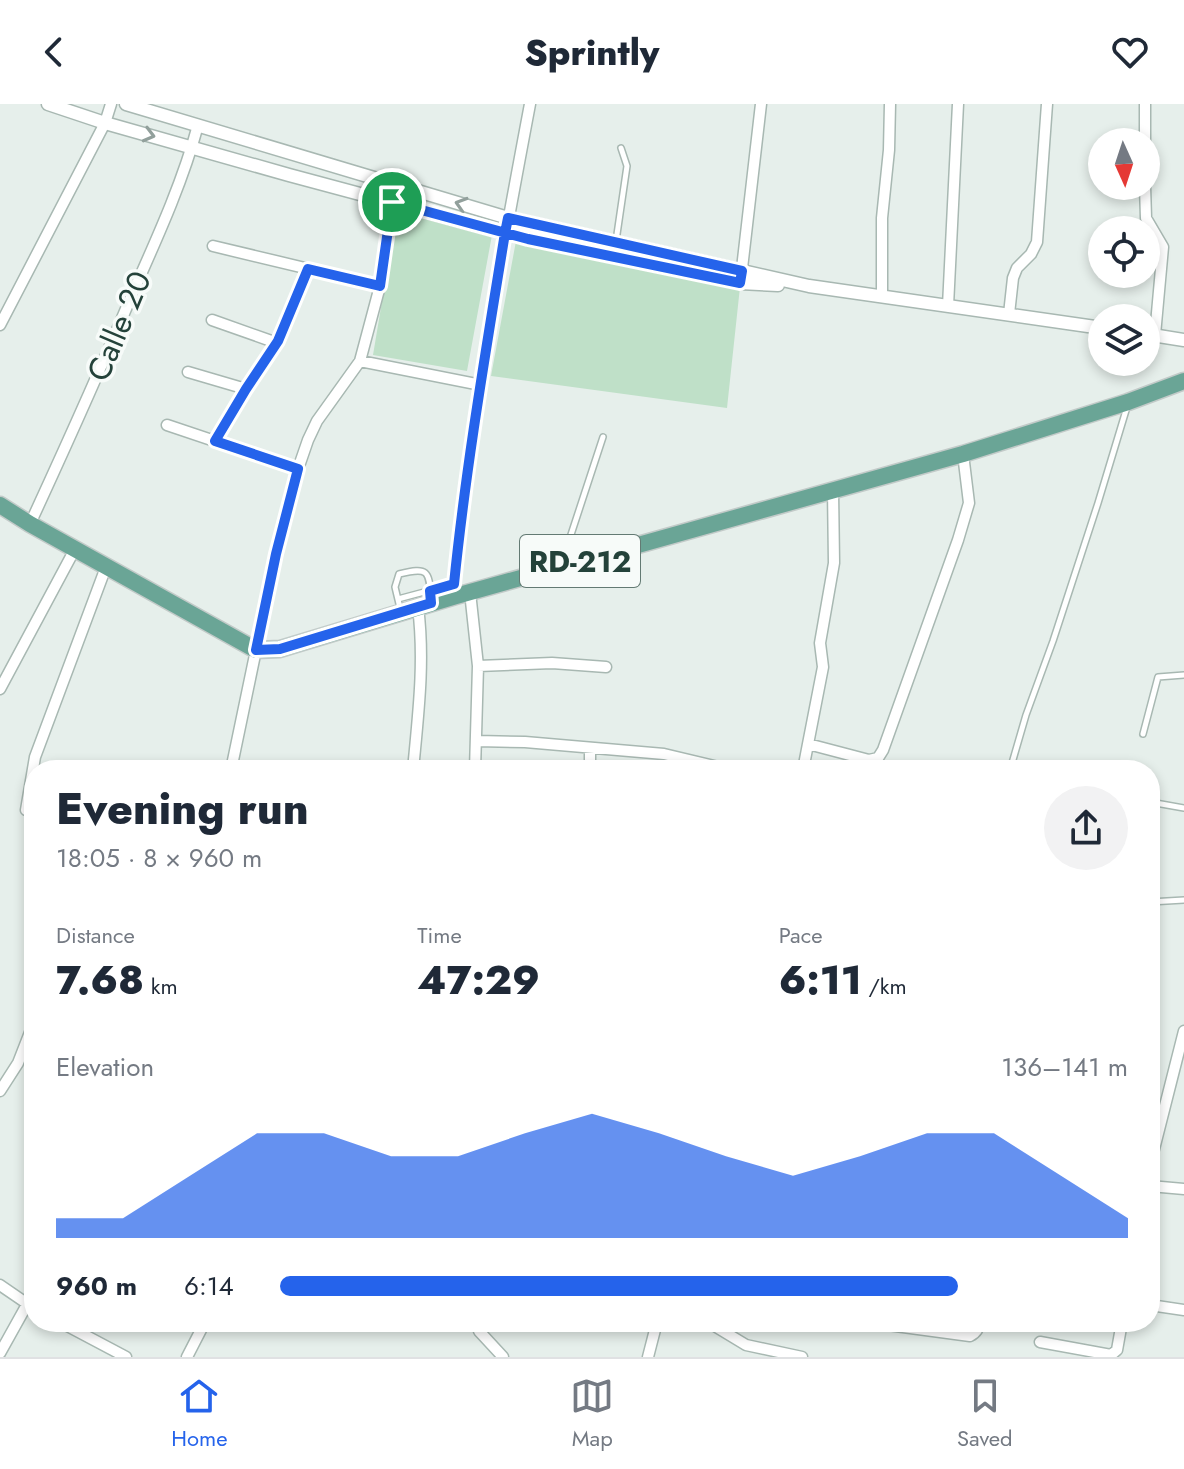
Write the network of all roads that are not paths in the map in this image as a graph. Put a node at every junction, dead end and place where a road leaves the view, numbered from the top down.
1 (48, 104) edge
2 (111, 104) edge
3 (126, 104) edge
4 (530, 104) edge
5 (761, 104) edge
6 (890, 104) edge
7 (958, 104) edge
8 (1047, 104) edge
9 (1145, 104) edge
10 (105, 123) junction
11 (198, 125) junction
12 (1145, 128) edge
13 (192, 147) junction
14 (621, 148) dead end
15 (395, 184) junction
16 (1145, 200) edge
17 (392, 202) junction
18 (508, 218) junction
19 (505, 233) junction
20 (616, 242) junction
21 (213, 246) dead end
22 (308, 269) junction
23 (741, 277) junction
24 (380, 286) junction
25 (882, 296) junction
26 (1155, 304) edge
27 (948, 306) junction
28 (1009, 314) junction
29 (212, 320) dead end
30 (0, 325) edge
31 (1088, 326) edge
32 (1160, 336) edge
33 (1184, 340) edge
34 (277, 343) junction
35 (360, 361) junction
36 (188, 372) dead end
37 (1184, 381) edge
38 (481, 385) junction
39 (246, 389) junction
40 (1128, 402) junction
41 (167, 425) dead end
42 (603, 437) dead end
43 (215, 441) junction
44 (963, 454) junction
45 (298, 469) junction
46 (833, 490) junction
47 (0, 505) edge
48 (30, 524) junction
49 (75, 549) junction
50 (106, 567) junction
51 (561, 567) junction
52 (460, 591) junction
53 (426, 600) junction
54 (399, 606) junction
55 (256, 650) junction
56 (478, 666) junction
57 (606, 667) dead end
58 (1184, 675) edge
59 (0, 689) edge
60 (1143, 734) dead end
61 (477, 741) junction
62 (808, 744) junction
63 (590, 749) junction
64 (34, 760) edge
65 (233, 760) edge
66 (414, 760) edge
67 (476, 760) edge
68 (590, 760) edge
69 (689, 760) edge
70 (805, 760) edge
71 (1013, 760) edge
72 (1160, 804) edge
73 (1184, 808) edge
74 (1184, 900) edge
75 (1160, 901) edge
76 (1184, 1031) edge
77 (24, 1048) edge
78 (0, 1091) edge
79 (1160, 1126) edge
80 (1160, 1187) edge
81 (1184, 1189) edge
82 (0, 1285) edge
83 (24, 1301) edge
84 (1160, 1306) edge
85 (1184, 1310) edge
86 (24, 1317) edge
87 (79, 1332) edge
88 (200, 1332) edge
89 (480, 1332) edge
90 (654, 1332) edge
91 (725, 1332) edge
92 (940, 1332) edge
93 (976, 1332) edge
94 (1120, 1332) edge
95 (1040, 1342) dead end
96 (0, 1353) edge
97 (126, 1357) edge
98 (187, 1357) edge
99 (503, 1357) edge
100 (648, 1357) edge
101 (802, 1357) edge

1 - 10 street
2 - 10 street
3 - 11 street
4 - 18 street
5 - 23 street
6 - 25 street
7 - 27 street
8 - 28 street
9 - 12 street
10 -> 13 street
10 - 30 street
11 - 13 street, Calle 20
11 - 15 street
13 - 17 street
13 - 48 street, Calle 20
14 - 20 lane
15 - 17 street
18 -> 15 street
16 - 26 street
17 - 19 street
17 - 24 street
18 - 19 street
18 - 20 street
19 - 23 street
19 - 38 street
20 - 23 street
21 - 22 street
22 - 24 street
22 - 34 street
23 - 25 street
24 - 35 street
25 - 27 street
27 - 28 street
28 - 31 street
29 - 34 street
32 - 33 street
34 - 39 street
35 - 38 street
35 - 45 street
36 - 39 street
37 - 40 main road, RD-212
38 - 52 street
39 - 43 street
40 - 44 main road, RD-212
40 - 71 lane
41 - 43 street
42 - 51 lane
43 - 45 street
44 - 46 main road, RD-212
44 - 62 street
45 - 55 street
46 - 51 main road, RD-212
46 - 62 street
47 - 48 main road
48 - 49 main road
49 - 50 main road
49 - 59 street
50 - 55 main road
50 - 64 street
51 - 52 main road, RD-212
52 - 53 main road, RD-212
52 - 56 street
53 - 54 main road, RD-212
53 - 54 lane
53 - 66 street
54 - 55 main road, RD-212
55 - 65 street
56 - 57 street
56 - 61 street
58 - 60 lane
61 - 63 street
61 - 67 street
62 - 70 street
63 - 68 street
63 - 69 street
72 - 73 lane
74 - 75 lane
76 - 79 street
77 - 78 street
80 - 81 street
82 - 83 street
84 - 85 street
86 - 96 street
87 - 97 street
88 - 98 street
89 - 99 street
90 - 100 street
91 - 101 street
92 - 93 street
94 - 95 street

